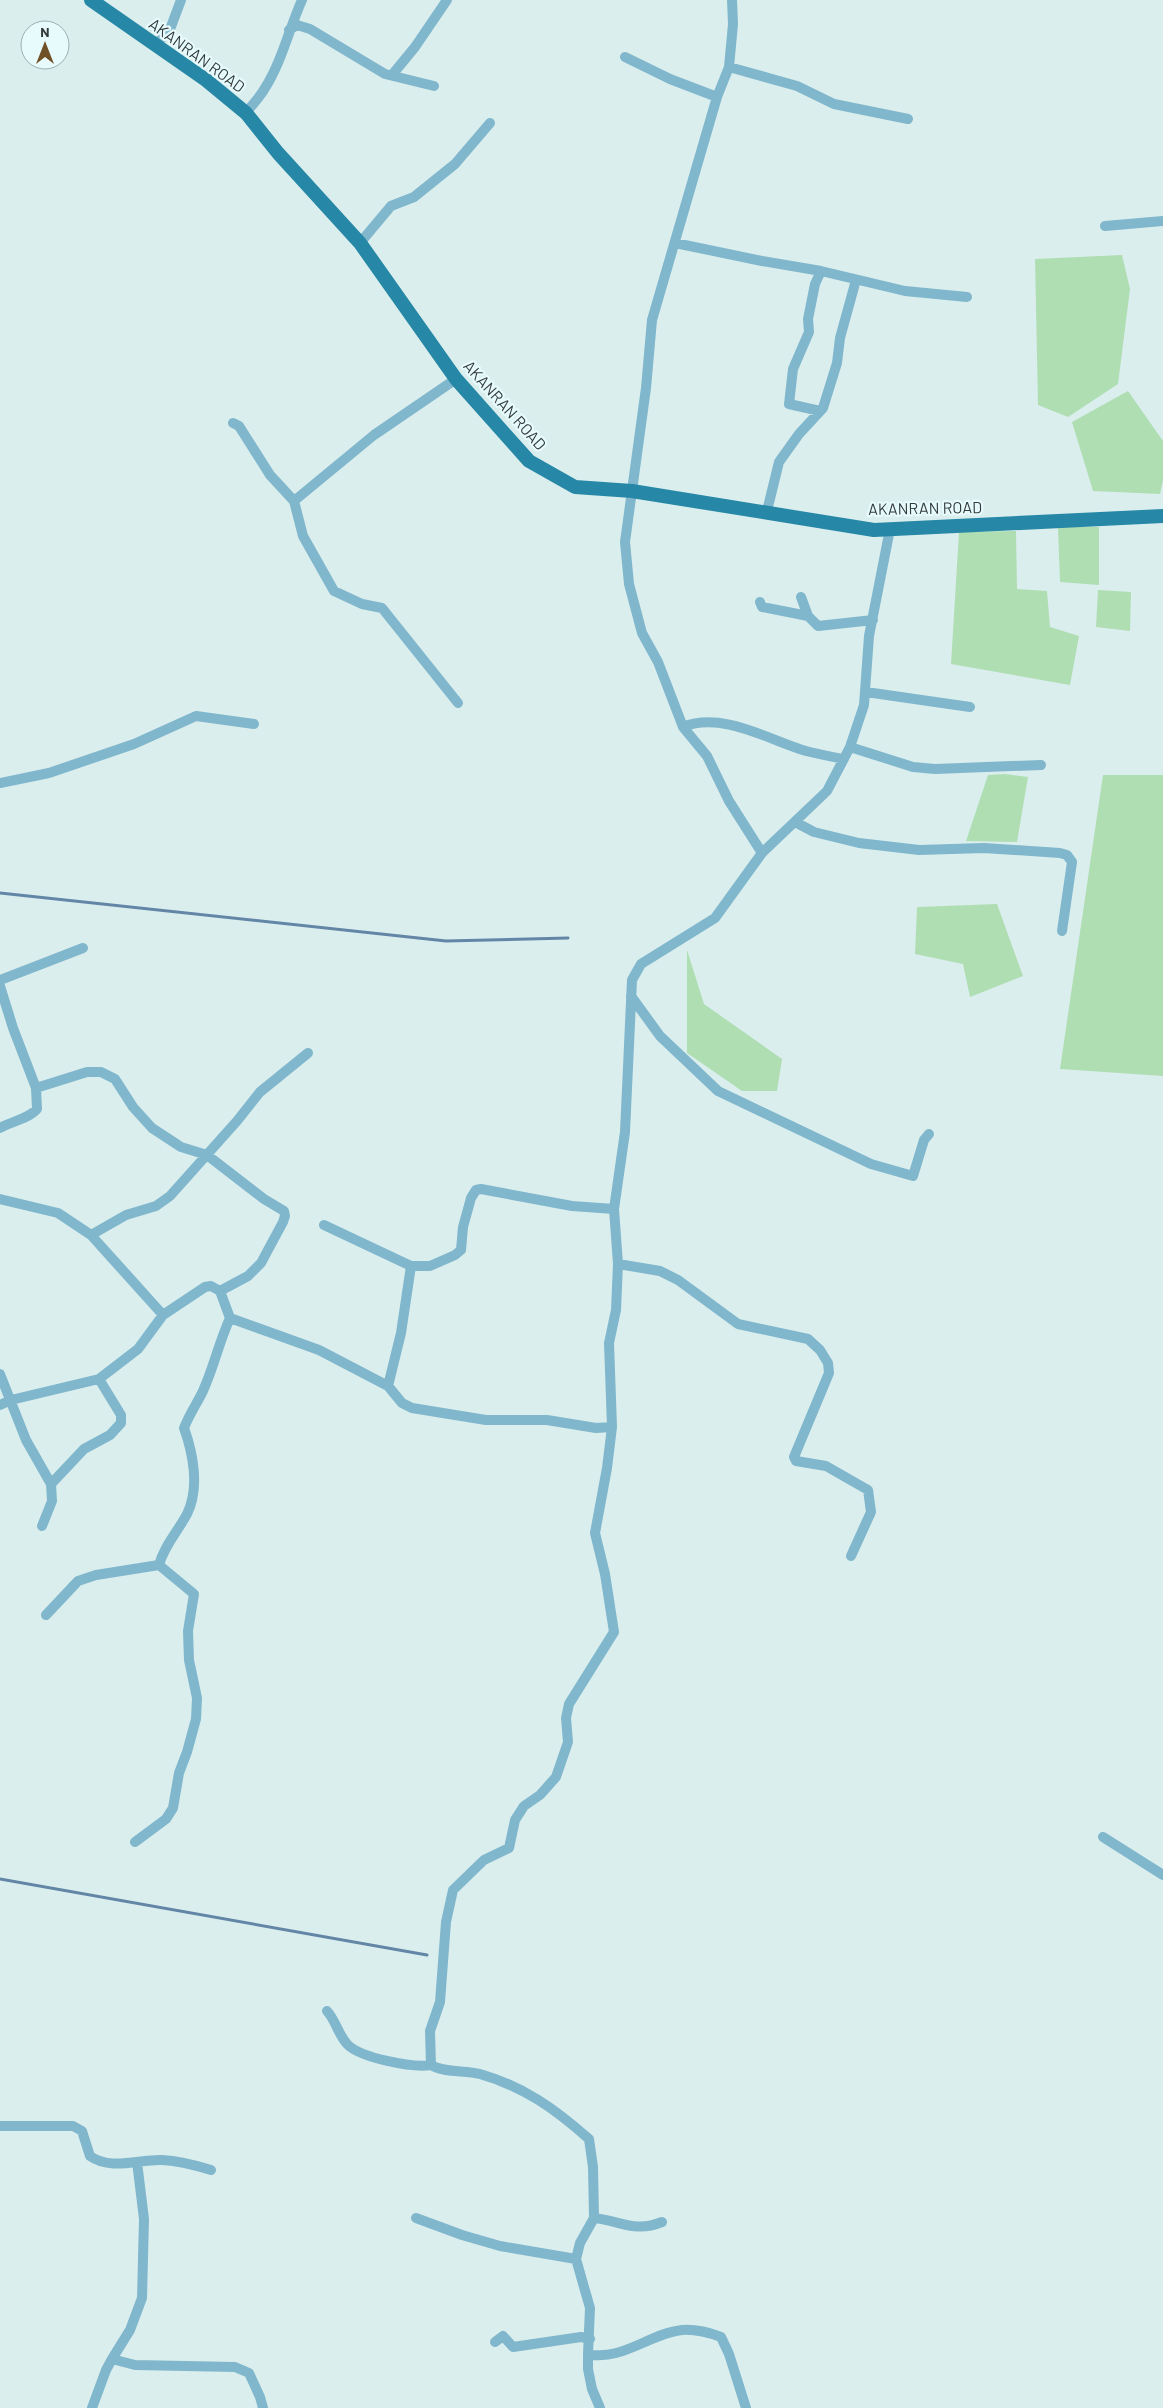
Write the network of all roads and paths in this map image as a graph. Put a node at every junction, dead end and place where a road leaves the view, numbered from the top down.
1 (91, 0) edge
2 (181, 0) edge
3 (302, 0) edge
4 (447, 0) edge
5 (732, 0) edge
6 (289, 30) junction
7 (154, 44) junction
8 (624, 57) dead end
9 (729, 67) junction
10 (392, 75) junction
11 (434, 86) dead end
12 (717, 96) junction
13 (246, 113) junction
14 (908, 119) dead end
15 (490, 123) dead end
16 (1163, 221) edge
17 (1105, 226) dead end
18 (360, 243) junction
19 (675, 243) junction
20 (821, 271) junction
21 (856, 280) junction
22 (967, 297) dead end
23 (456, 379) junction
24 (820, 411) junction
25 (233, 423) dead end
26 (632, 491) junction
27 (294, 501) junction
28 (767, 511) junction
29 (1163, 516) edge
30 (890, 529) junction
31 (801, 597) dead end
32 (760, 602) dead end
33 (808, 616) junction
34 (873, 620) junction
35 (866, 692) junction
36 (458, 703) dead end
37 (970, 707) dead end
38 (254, 724) dead end
39 (683, 727) junction
40 (850, 747) junction
41 (844, 759) junction
42 (1041, 765) dead end
43 (0, 783) edge
44 (795, 822) junction
45 (762, 853) junction
46 (1062, 931) dead end
47 (83, 948) dead end
48 (0, 980) edge
49 (0, 986) edge
50 (631, 996) junction
51 (308, 1054) dead end
52 (36, 1088) junction
53 (0, 1128) edge
54 (929, 1134) dead end
55 (207, 1155) junction
56 (0, 1198) edge
57 (614, 1209) junction
58 (324, 1225) dead end
59 (91, 1235) junction
60 (618, 1264) junction
61 (411, 1266) junction
62 (220, 1290) junction
63 (163, 1315) junction
64 (230, 1318) junction
65 (0, 1374) edge
66 (99, 1379) junction
67 (388, 1386) junction
68 (11, 1400) junction
69 (0, 1405) edge
70 (612, 1427) junction
71 (51, 1484) junction
72 (42, 1526) dead end
73 (851, 1556) dead end
74 (159, 1565) junction
75 (46, 1615) dead end
76 (1103, 1837) dead end
77 (135, 1842) dead end
78 (1163, 1874) edge
79 (327, 2011) dead end
80 (431, 2065) junction
81 (0, 2126) edge
82 (137, 2162) junction
83 (212, 2170) dead end
84 (416, 2218) dead end
85 (594, 2218) junction
86 (662, 2222) dead end
87 (576, 2259) junction
88 (590, 2339) junction
89 (495, 2342) dead end
90 (588, 2354) junction
91 (112, 2359) junction
92 (92, 2408) edge
93 (263, 2408) edge
94 (600, 2408) edge
95 (746, 2408) edge

1 - 7 main road, AKANRAN ROAD
2 - 7 street
3 - 6 street
4 - 10 street
5 - 9 street
6 - 10 street
6 - 13 street
7 - 13 main road, AKANRAN ROAD
8 - 12 street
9 - 12 street
9 - 14 street
10 - 11 street
12 - 19 street
13 - 18 main road, AKANRAN ROAD
15 - 18 street
16 - 17 street
18 - 23 main road, AKANRAN ROAD
19 - 20 street
19 - 26 street
20 - 21 street
20 - 24 street
21 - 22 street
21 - 24 street
23 - 26 main road, AKANRAN ROAD
23 - 27 street
24 - 28 street
25 - 27 street
26 - 28 main road, AKANRAN ROAD
26 - 39 street
27 - 36 street
28 - 30 main road, AKANRAN ROAD
29 - 30 main road, AKANRAN ROAD
30 - 34 street
31 - 33 street
32 - 33 street
33 - 34 street
34 - 35 street
35 - 37 street
35 - 40 street
38 - 43 street
39 - 41 street
39 - 45 street
40 - 41 street
40 - 42 street
41 - 44 street
44 - 45 street
44 - 46 street
45 - 50 street
47 - 48 street
49 - 52 street
50 - 54 street
50 - 57 street
51 - 55 street
52 - 53 street
52 - 55 street
55 - 59 street
55 - 62 street
56 - 59 street
57 - 60 street
57 - 61 street
58 - 61 street
59 - 63 street
60 - 70 street
60 - 73 street
61 - 67 street
62 - 63 street
62 - 64 street
63 - 66 street
64 - 67 street
64 - 74 street
65 - 68 street
66 - 68 street
66 - 71 street
67 - 70 street
68 - 69 street
68 - 71 street
70 - 80 street
71 - 72 street
74 - 75 street
74 - 77 street
76 - 78 street
79 - 80 street
80 - 85 street
81 - 82 street
82 - 83 street
82 - 91 street
84 - 87 street
85 - 86 street
85 - 87 street
87 - 88 street
88 - 89 street
88 - 90 street
90 - 94 street
90 - 95 street
91 - 92 street
91 - 93 street

